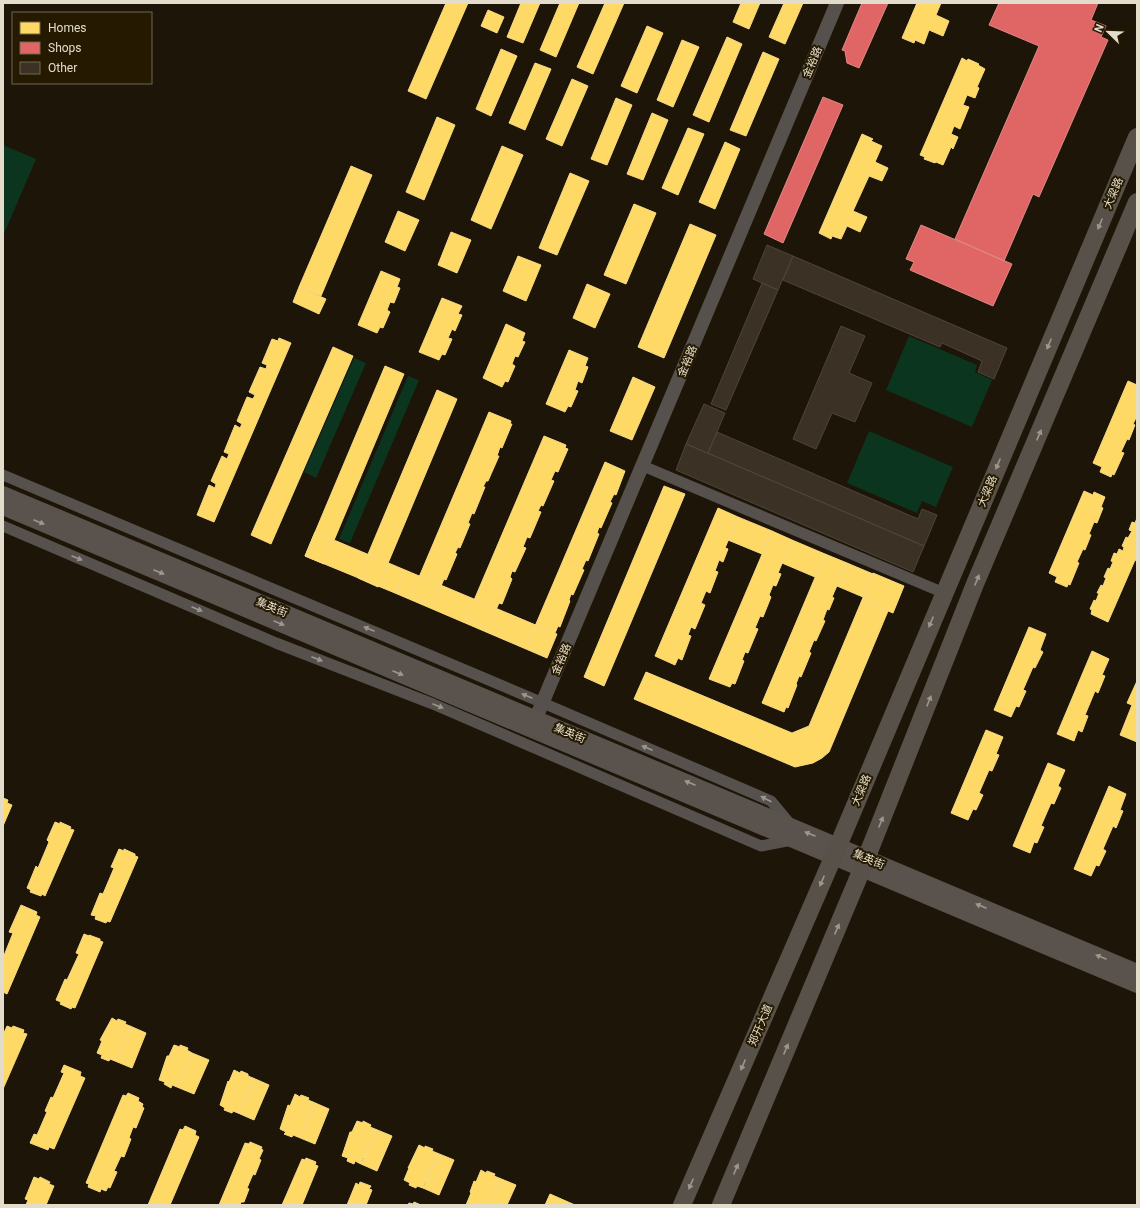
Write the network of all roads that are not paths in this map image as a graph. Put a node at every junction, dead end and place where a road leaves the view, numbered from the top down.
1 (837, 3) edge
2 (1137, 137) edge
3 (1137, 202) edge
4 (642, 466) junction
5 (3, 475) edge
6 (3, 494) edge
7 (3, 507) edge
8 (3, 526) edge
9 (944, 592) junction
10 (543, 702) junction
11 (536, 718) junction
12 (793, 833) junction
13 (835, 851) junction
14 (864, 863) junction
15 (1137, 972) edge
16 (1137, 985) edge
17 (682, 1205) edge
18 (720, 1205) edge

1 - 4 street, 金裕路
2 -> 9 main road, 大梁路
14 -> 3 main road
4 - 9 street
4 - 10 street, 金裕路
10 -> 5 street
6 - 11 main road, 集英街
7 -> 12 main road, 集英街
8 -> 12 street
9 -> 13 main road, 大梁路
10 - 11 street, 金裕路
12 -> 10 street
12 -> 11 main road, 集英街
12 - 13 main road, 集英街
13 - 14 main road, 集英街
13 -> 17 main road, 郑开大道
15 -> 14 main road, 集英街
14 - 16 main road, 集英街
18 -> 14 main road

